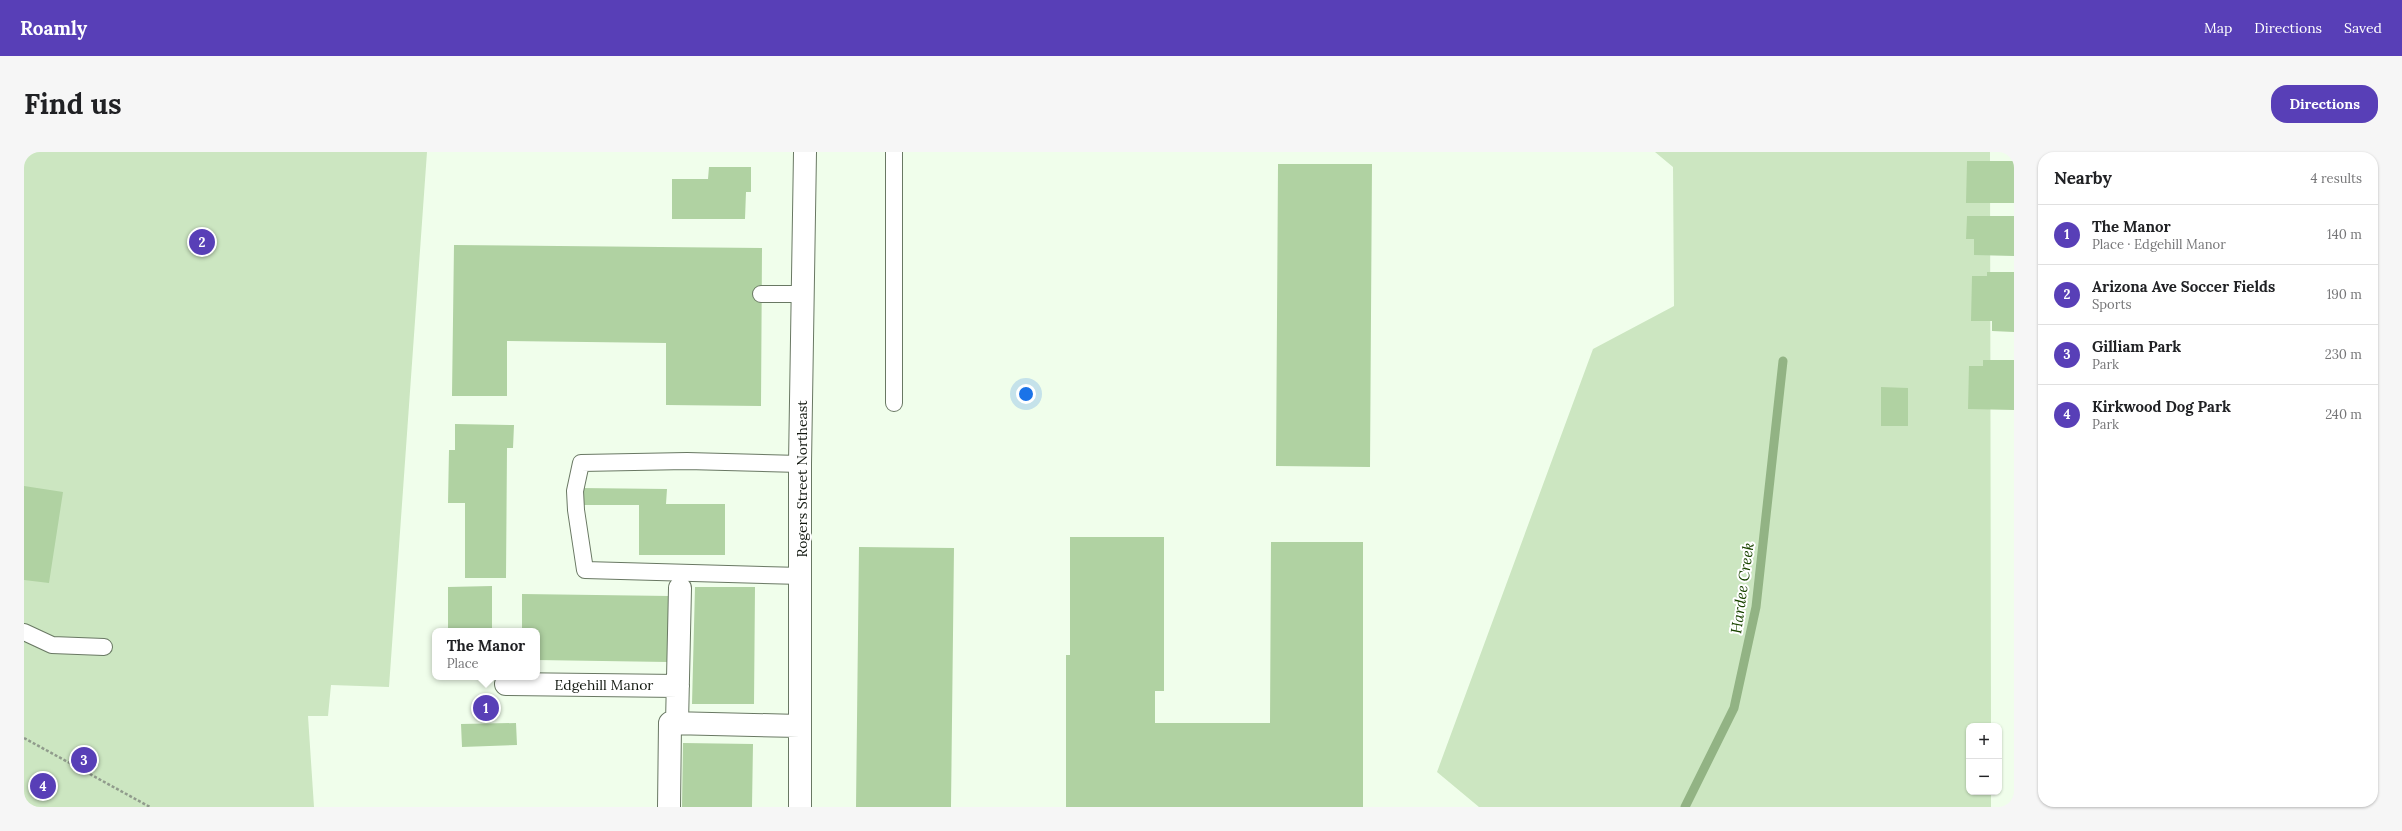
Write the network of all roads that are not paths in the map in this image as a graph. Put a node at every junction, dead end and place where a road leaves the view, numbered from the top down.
1 (805, 152) edge
2 (894, 152) edge
3 (762, 294) dead end
4 (803, 294) junction
5 (894, 403) dead end
6 (800, 464) junction
7 (802, 576) junction
8 (680, 588) dead end
9 (24, 632) edge
10 (104, 647) dead end
11 (506, 684) dead end
12 (678, 686) junction
13 (677, 723) junction
14 (800, 726) junction
15 (669, 807) edge
16 (800, 807) edge

1 - 4 street, Rogers Street Northeast
2 - 5 lane
3 - 4 lane
4 - 6 street, Rogers Street Northeast
6 - 7 street, Rogers Street Northeast
6 - 7 lane
7 - 14 street, Rogers Street Northeast
8 - 12 street
9 - 10 lane
11 - 12 street, Edgehill Manor
12 - 13 street
13 - 14 street
13 - 15 street
14 - 16 street, Rogers Street Northeast

